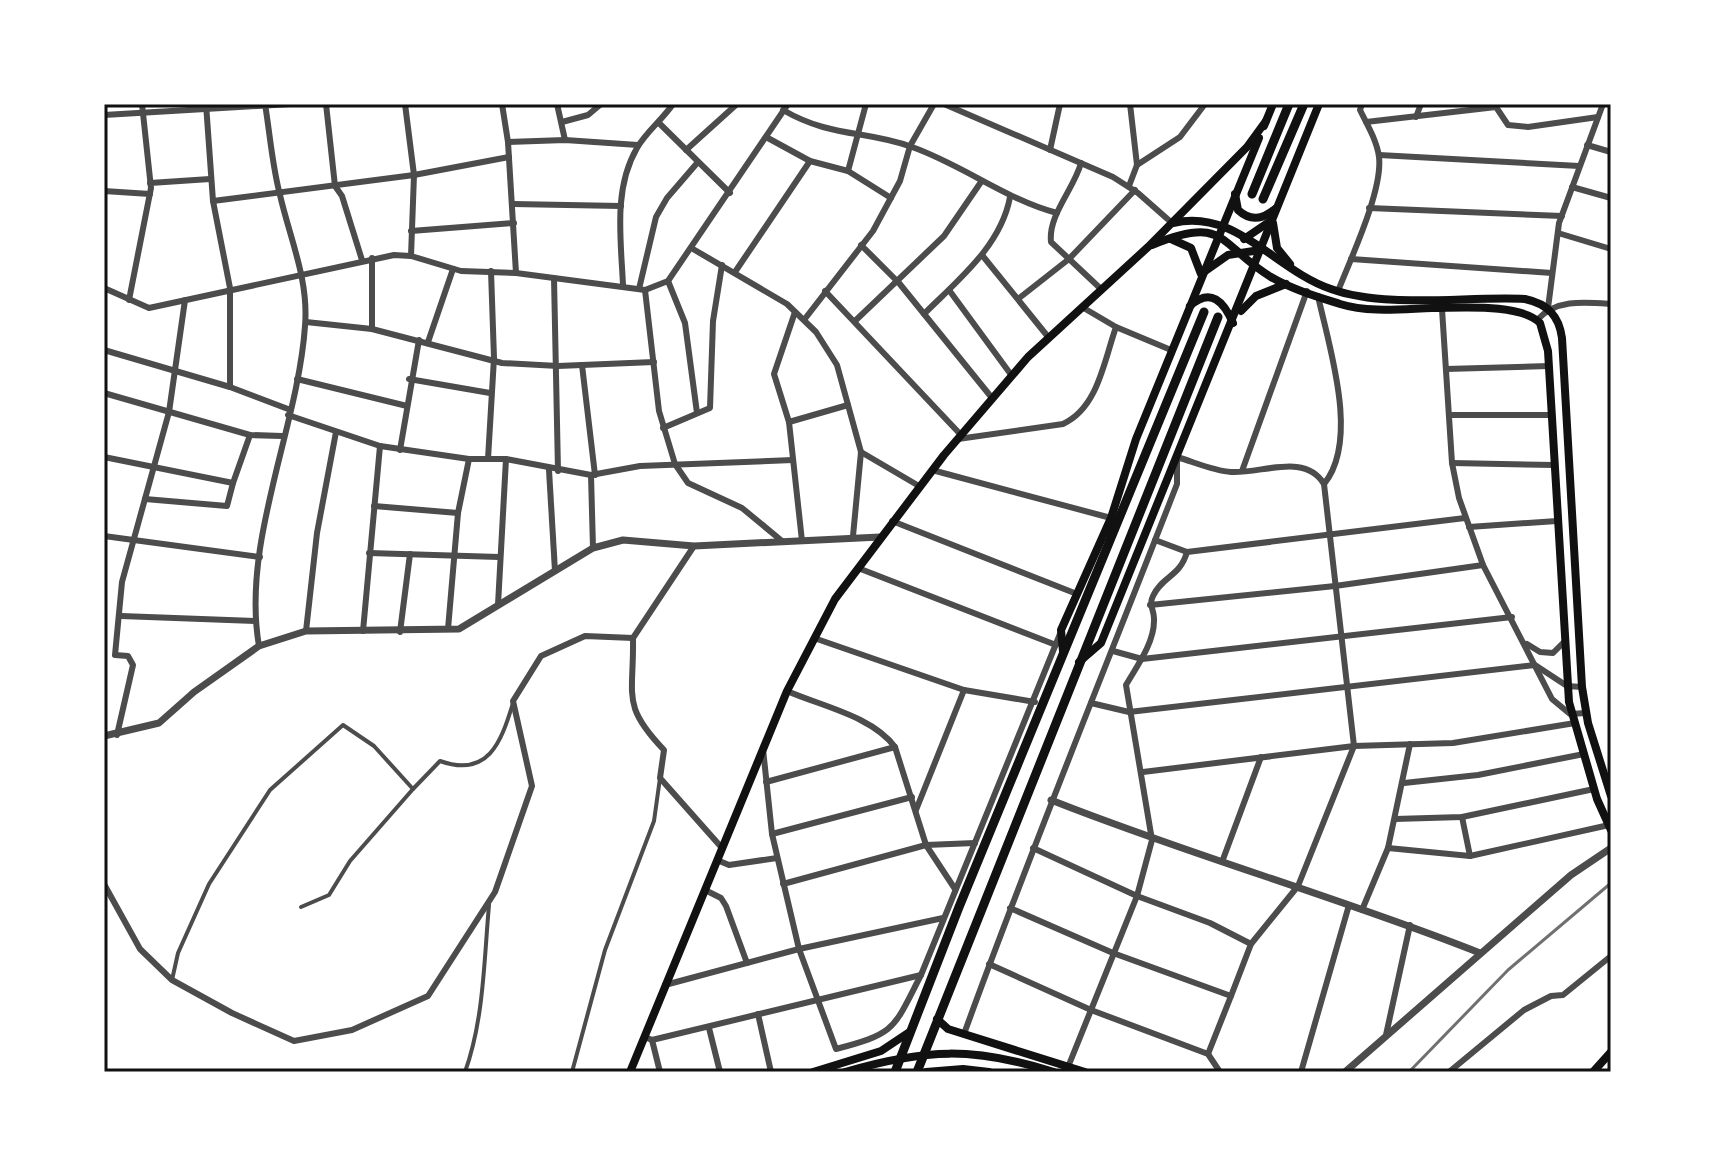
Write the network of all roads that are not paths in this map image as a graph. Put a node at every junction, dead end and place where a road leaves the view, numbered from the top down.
1 (142, 104) edge
2 (265, 104) edge
3 (290, 104) edge
4 (326, 104) edge
5 (347, 104) edge
6 (390, 104) edge
7 (405, 104) edge
8 (502, 104) edge
9 (557, 104) edge
10 (601, 104) edge
11 (673, 104) edge
12 (737, 104) edge
13 (866, 104) edge
14 (934, 104) edge
15 (944, 104) edge
16 (1060, 104) edge
17 (1130, 104) edge
18 (1205, 104) edge
19 (1273, 104) edge
20 (1289, 104) edge
21 (1304, 104) edge
22 (1319, 104) edge
23 (1362, 104) edge
24 (1421, 104) edge
25 (1603, 104) edge
26 (1495, 106) edge
27 (206, 107) edge
28 (786, 107) edge
29 (143, 113) junction
30 (104, 115) edge
31 (1416, 117) junction
32 (1598, 117) junction
33 (1266, 121) junction
34 (562, 122) junction
35 (1366, 122) junction
36 (659, 123) junction
37 (766, 137) junction
38 (856, 137) junction
39 (565, 140) junction
40 (508, 142) junction
41 (638, 145) junction
42 (1587, 145) junction
43 (910, 146) junction
44 (686, 150) junction
45 (1050, 150) junction
46 (1611, 152) edge
47 (1379, 155) junction
48 (509, 157) junction
49 (810, 161) junction
50 (698, 162) junction
51 (1081, 163) junction
52 (1137, 165) junction
53 (1579, 166) junction
54 (848, 171) junction
55 (414, 175) junction
56 (210, 179) junction
57 (981, 182) junction
58 (150, 183) junction
59 (335, 186) junction
60 (1572, 187) junction
61 (1132, 188) junction
62 (104, 189) edge
63 (1236, 189) junction
64 (279, 193) junction
65 (730, 193) junction
66 (150, 194) junction
67 (1252, 194) dead end
68 (1010, 197) junction
69 (891, 198) junction
70 (1611, 198) edge
71 (1263, 199) dead end
72 (213, 201) junction
73 (513, 204) junction
74 (621, 206) junction
75 (1369, 208) junction
76 (1057, 213) junction
77 (1274, 213) junction
78 (1562, 216) junction
79 (514, 223) junction
80 (1172, 223) junction
81 (1221, 223) junction
82 (411, 231) junction
83 (1558, 233) junction
84 (1216, 236) junction
85 (1247, 238) junction
86 (1228, 240) junction
87 (861, 245) junction
88 (1148, 247) junction
89 (693, 249) junction
90 (1611, 249) edge
91 (1260, 250) junction
92 (1242, 251) junction
93 (982, 255) junction
94 (411, 256) junction
95 (372, 258) junction
96 (1069, 259) junction
97 (1351, 259) junction
98 (362, 260) junction
99 (722, 265) junction
100 (1255, 265) junction
101 (453, 269) junction
102 (491, 271) junction
103 (735, 272) junction
104 (302, 273) junction
105 (516, 273) junction
106 (1552, 273) junction
107 (1201, 274) junction
108 (1302, 276) junction
109 (554, 278) junction
110 (668, 281) junction
111 (899, 283) junction
112 (1286, 284) junction
113 (623, 285) junction
114 (230, 288) junction
115 (642, 289) junction
116 (1101, 289) junction
117 (949, 290) junction
118 (105, 291) edge
119 (825, 291) junction
120 (1307, 291) junction
121 (1338, 291) junction
122 (1318, 296) junction
123 (1018, 299) junction
124 (129, 300) junction
125 (185, 300) junction
126 (1611, 304) edge
127 (1082, 307) junction
128 (1548, 308) junction
129 (1442, 309) junction
130 (1187, 310) junction
131 (795, 312) junction
132 (1204, 312) dead end
133 (924, 314) junction
134 (1218, 317) dead end
135 (804, 320) junction
136 (1234, 320) junction
137 (1537, 320) junction
138 (855, 321) junction
139 (306, 322) junction
140 (1116, 327) junction
141 (372, 329) junction
142 (1049, 338) junction
143 (419, 340) junction
144 (428, 342) junction
145 (104, 350) edge
146 (1171, 350) junction
147 (494, 358) junction
148 (654, 362) junction
149 (582, 365) junction
150 (558, 366) junction
151 (1549, 366) junction
152 (1446, 369) junction
153 (174, 371) junction
154 (1012, 376) junction
155 (297, 379) junction
156 (409, 379) junction
157 (230, 387) junction
158 (104, 393) edge
159 (490, 393) junction
160 (992, 398) junction
161 (848, 405) junction
162 (407, 406) junction
163 (169, 412) junction
164 (288, 412) junction
165 (697, 413) junction
166 (1449, 415) junction
167 (1552, 415) junction
168 (789, 422) junction
169 (663, 428) junction
170 (336, 432) junction
171 (250, 435) junction
172 (282, 436) junction
173 (959, 437) junction
174 (380, 446) junction
175 (400, 450) junction
176 (861, 452) junction
177 (104, 457) edge
178 (1177, 457) junction
179 (469, 459) junction
180 (488, 459) junction
181 (506, 459) junction
182 (793, 460) junction
183 (1452, 463) junction
184 (675, 464) junction
185 (1554, 465) junction
186 (153, 468) junction
187 (549, 470) junction
188 (932, 470) junction
189 (558, 471) junction
190 (1242, 471) junction
191 (593, 475) junction
192 (233, 483) junction
193 (1324, 484) junction
194 (919, 486) junction
195 (145, 499) junction
196 (374, 506) junction
197 (458, 513) junction
198 (1111, 518) junction
199 (1465, 518) junction
200 (892, 521) junction
201 (1557, 521) junction
202 (1469, 527) junction
203 (1328, 533) junction
204 (104, 536) edge
205 (853, 536) junction
206 (880, 537) junction
207 (1155, 540) junction
208 (782, 541) junction
209 (802, 541) junction
210 (133, 542) junction
211 (694, 546) junction
212 (593, 548) junction
213 (1187, 552) junction
214 (369, 553) junction
215 (410, 554) junction
216 (454, 554) junction
217 (260, 557) junction
218 (499, 557) junction
219 (1483, 565) junction
220 (858, 568) junction
221 (555, 571) junction
222 (1335, 586) junction
223 (1077, 594) junction
224 (498, 605) junction
225 (1150, 605) junction
226 (121, 616) junction
227 (1512, 617) junction
228 (255, 621) junction
229 (448, 629) junction
230 (306, 631) junction
231 (363, 631) junction
232 (400, 632) junction
233 (1341, 637) junction
234 (633, 638) junction
235 (814, 638) junction
236 (1524, 642) junction
237 (1564, 642) junction
238 (259, 646) junction
239 (1060, 648) junction
240 (1113, 651) junction
241 (1142, 659) junction
242 (1079, 662) junction
243 (1535, 665) junction
244 (1567, 686) junction
245 (1582, 687) junction
246 (1347, 689) junction
247 (964, 690) junction
248 (787, 691) junction
249 (513, 701) junction
250 (1035, 702) junction
251 (1091, 703) junction
252 (1129, 712) junction
253 (1586, 713) junction
254 (1573, 719) junction
255 (117, 735) junction
256 (104, 736) edge
257 (1410, 744) junction
258 (1354, 746) junction
259 (895, 747) junction
260 (763, 749) junction
261 (1584, 754) junction
262 (1261, 757) junction
263 (1143, 772) junction
264 (660, 778) junction
265 (766, 782) junction
266 (1404, 783) junction
267 (413, 789) junction
268 (1594, 789) junction
269 (1611, 796) edge
270 (912, 797) junction
271 (1051, 800) junction
272 (916, 811) junction
273 (1462, 817) junction
274 (1395, 819) junction
275 (1610, 828) edge
276 (772, 834) junction
277 (1152, 840) junction
278 (975, 843) junction
279 (926, 845) junction
280 (722, 848) junction
281 (1033, 848) junction
282 (1388, 848) junction
283 (1611, 848) edge
284 (1470, 856) junction
285 (777, 858) junction
286 (717, 860) junction
287 (1222, 862) junction
288 (104, 884) edge
289 (783, 884) junction
290 (1298, 886) junction
291 (955, 889) junction
292 (705, 890) junction
293 (1137, 896) junction
294 (489, 901) junction
295 (1349, 905) junction
296 (301, 907) dead end
297 (1010, 908) junction
298 (1362, 910) junction
299 (943, 918) junction
300 (1410, 925) junction
301 (1251, 944) junction
302 (799, 949) junction
303 (1113, 953) junction
304 (1480, 953) junction
305 (1611, 956) edge
306 (747, 963) junction
307 (989, 964) junction
308 (921, 975) junction
309 (172, 980) junction
310 (665, 985) junction
311 (1231, 996) junction
312 (821, 1002) junction
313 (1091, 1010) junction
314 (758, 1014) junction
315 (937, 1019) junction
316 (709, 1028) junction
317 (908, 1033) junction
318 (964, 1034) junction
319 (649, 1038) junction
320 (1385, 1040) junction
321 (836, 1049) junction
322 (1611, 1052) edge
323 (1208, 1054) junction
324 (843, 1068) edge
325 (1068, 1069) edge
326 (465, 1072) edge
327 (572, 1072) edge
328 (630, 1072) edge
329 (660, 1072) edge
330 (720, 1072) edge
331 (771, 1072) edge
332 (813, 1072) edge
333 (895, 1072) edge
334 (917, 1072) edge
335 (926, 1072) edge
336 (989, 1072) edge
337 (1054, 1072) edge
338 (1085, 1072) edge
339 (1220, 1072) edge
340 (1301, 1072) edge
341 (1345, 1072) edge
342 (1449, 1072) edge
343 (1593, 1072) edge

1 - 29 street
2 - 3 street
2 - 27 street
2 - 64 street
4 - 59 street
5 - 6 street
7 - 55 street
8 - 40 street
9 - 34 street
10 - 34 street
11 - 36 street
12 - 44 street
13 - 38 street
14 - 43 street
15 - 45 street
16 - 45 street
17 - 52 street
18 - 52 street
19 - 33 main road
20 - 67 main road
21 - 71 main road
22 - 77 main road
23 - 35 street
24 - 31 street
25 - 32 street
26 - 31 street
26 - 32 street
27 - 29 street
27 - 56 street
28 - 37 street
28 - 38 street
29 - 30 street
29 - 58 street
30 - 62 street
31 - 35 street
32 - 42 street
33 - 63 main road
33 - 80 main road
34 - 39 street
35 - 47 street
36 - 41 street
36 - 44 street
37 - 49 street
37 - 65 street
38 - 43 street
38 - 54 street
39 - 40 street
39 - 41 street
40 - 48 street
41 - 74 street
42 - 46 street
42 - 53 street
43 - 57 street
43 - 69 street
44 - 50 street
45 - 51 street
47 - 53 street
47 - 75 street
48 - 55 street
48 - 73 street
49 - 54 street
49 - 103 street
50 - 65 street
50 - 115 street
51 - 61 street
51 - 76 street
52 - 61 street
53 - 60 street
54 - 69 street
55 - 59 street
55 - 82 street
56 - 58 street
56 - 72 street
57 - 68 street
57 - 111 street
58 - 66 street
59 - 64 street
59 - 98 street
60 - 70 street
60 - 78 street
61 - 80 street
61 - 96 street
62 - 66 street
63 - 77 main road
63 - 81 main road
64 - 72 street
64 - 104 street
65 - 89 street
66 - 124 street
68 - 76 street
68 - 93 street
69 - 87 street
72 - 114 street
73 - 74 street
73 - 79 street
74 - 113 street
75 - 78 street
75 - 97 street
76 - 96 street
77 - 85 main road
77 - 91 main road
77 - 108 main road
78 - 83 street
79 - 82 street
79 - 105 street
80 - 81 main road
80 - 88 main road
81 - 84 main road
81 - 85 main road
82 - 94 street
83 - 90 street
83 - 106 street
84 - 86 main road
84 - 88 main road
84 - 107 main road
85 - 86 main road
85 - 91 main road
86 - 92 main road
87 - 111 street
87 - 119 street
88 - 107 main road
88 - 116 main road
89 - 99 street
89 - 110 street
91 - 92 main road
91 - 100 main road
91 - 108 main road
92 - 100 main road
92 - 107 main road
93 - 117 street
93 - 123 street
94 - 95 street
94 - 101 street
95 - 98 street
95 - 141 street
96 - 116 street
96 - 123 street
97 - 106 street
97 - 121 street
98 - 104 street
99 - 103 street
99 - 165 street
100 - 112 main road
100 - 136 main road
101 - 102 street
101 - 144 street
102 - 105 street
102 - 147 street
103 - 131 street
104 - 114 street
104 - 139 street
105 - 109 street
106 - 128 street
107 - 130 main road
108 - 121 main road
109 - 113 street
109 - 150 street
110 - 115 street
110 - 165 street
111 - 133 street
111 - 138 street
112 - 120 main road
112 - 136 main road
113 - 115 street
114 - 125 street
114 - 157 street
115 - 148 street
116 - 127 main road
117 - 133 street
117 - 154 street
118 - 124 street
119 - 135 street
119 - 138 street
120 - 122 main road
120 - 190 street
121 - 128 main road
122 - 129 main road
122 - 193 street
123 - 142 street
124 - 125 street
125 - 153 street
126 - 128 street
127 - 140 street
127 - 142 main road
128 - 137 street
128 - 245 main road
129 - 137 main road
129 - 152 street
130 - 136 main road
130 - 146 main road
131 - 135 street
131 - 168 street
132 - 239 main road
133 - 160 street
134 - 242 main road
135 - 161 street
136 - 178 main road
137 - 151 main road
138 - 173 street
139 - 141 street
139 - 155 street
140 - 146 street
140 - 173 street
141 - 143 street
142 - 154 main road
143 - 144 street
143 - 156 street
144 - 147 street
145 - 153 street
146 - 198 main road
147 - 150 street
147 - 159 street
148 - 149 street
148 - 169 street
149 - 150 street
149 - 191 street
150 - 189 street
151 - 152 street
151 - 167 main road
152 - 166 street
153 - 157 street
153 - 163 street
154 - 160 main road
155 - 162 street
155 - 164 street
156 - 159 street
156 - 162 street
157 - 164 street
158 - 163 street
159 - 180 street
160 - 173 main road
161 - 168 street
161 - 176 street
162 - 175 street
163 - 171 street
163 - 186 street
164 - 170 street
164 - 172 street
165 - 169 street
166 - 167 street
166 - 183 street
167 - 185 main road
168 - 182 street
169 - 184 street
170 - 174 street
170 - 230 street
171 - 172 street
171 - 192 street
172 - 217 street
173 - 188 main road
174 - 175 street
174 - 196 street
175 - 179 street
176 - 194 street
176 - 205 street
177 - 186 street
178 - 190 street
178 - 207 street
178 - 242 main road
179 - 180 street
179 - 197 street
180 - 181 street
181 - 187 street
181 - 218 street
182 - 184 street
182 - 209 street
183 - 185 street
183 - 199 street
184 - 191 street
184 - 208 street
185 - 201 main road
186 - 192 street
186 - 195 street
187 - 189 street
187 - 221 street
188 - 194 main road
188 - 198 street
189 - 191 street
190 - 193 street
191 - 212 street
192 - 195 street
193 - 203 street
194 - 200 main road
195 - 210 street
196 - 197 street
196 - 214 street
197 - 216 street
198 - 223 main road
199 - 202 street
199 - 203 street
200 - 206 main road
200 - 223 street
201 - 202 street
201 - 237 main road
202 - 219 street
203 - 213 street
203 - 222 street
204 - 210 street
205 - 206 street
205 - 209 street
206 - 220 main road
207 - 213 street
207 - 240 street
208 - 209 street
208 - 211 street
210 - 217 street
210 - 226 street
211 - 212 street
211 - 234 street
212 - 221 street
213 - 225 street
214 - 215 street
214 - 231 street
215 - 216 street
215 - 232 street
216 - 218 street
216 - 229 street
217 - 228 street
218 - 224 street
219 - 222 street
219 - 227 street
220 - 235 main road
220 - 239 street
221 - 224 street
222 - 225 street
222 - 233 street
223 - 239 main road
224 - 229 street
225 - 241 street
226 - 228 street
226 - 255 street
227 - 233 street
227 - 236 street
228 - 238 street
229 - 232 street
230 - 231 street
230 - 238 street
231 - 232 street
233 - 241 street
233 - 246 street
234 - 249 street
234 - 264 street
235 - 247 street
235 - 248 main road
236 - 237 street
236 - 243 street
237 - 244 main road
238 - 255 street
239 - 250 street
239 - 317 main road
240 - 241 street
240 - 251 street
241 - 252 street
242 - 315 main road
243 - 244 street
243 - 246 street
243 - 254 street
244 - 245 street
244 - 254 main road
245 - 253 main road
246 - 252 street
246 - 258 street
247 - 250 street
247 - 272 street
248 - 259 street
248 - 260 main road
249 - 267 street
249 - 294 street
250 - 278 street
251 - 252 street
251 - 271 street
252 - 263 street
253 - 254 street
253 - 269 main road
254 - 257 street
254 - 261 main road
255 - 256 street
257 - 258 street
257 - 266 street
258 - 262 street
258 - 290 street
259 - 265 street
259 - 270 street
260 - 265 street
260 - 280 main road
261 - 266 street
261 - 268 main road
262 - 263 street
262 - 287 street
263 - 277 street
264 - 280 street
264 - 327 street
265 - 276 street
266 - 274 street
267 - 296 street
267 - 309 street
268 - 273 street
268 - 275 main road
270 - 272 street
270 - 276 street
271 - 277 street
271 - 281 street
272 - 279 street
273 - 274 street
273 - 284 street
274 - 282 street
275 - 284 street
276 - 285 street
277 - 287 street
277 - 293 street
278 - 279 street
278 - 291 street
279 - 289 street
279 - 291 street
280 - 286 main road
281 - 293 street
281 - 297 street
282 - 284 street
282 - 298 street
283 - 304 street
285 - 286 street
285 - 289 street
286 - 292 main road
287 - 290 street
288 - 309 street
289 - 302 street
290 - 295 street
290 - 301 street
291 - 299 street
292 - 306 street
292 - 310 main road
293 - 301 street
293 - 303 street
294 - 309 street
294 - 326 street
295 - 298 street
295 - 340 street
297 - 303 street
297 - 307 street
298 - 300 street
299 - 302 street
299 - 308 street
300 - 304 street
300 - 320 street
301 - 311 street
302 - 306 street
302 - 312 street
303 - 311 street
303 - 313 street
304 - 320 street
305 - 342 street
306 - 310 street
307 - 313 street
307 - 318 street
308 - 312 street
308 - 321 street
310 - 319 main road
311 - 323 street
312 - 314 street
312 - 321 street
313 - 323 street
313 - 325 street
314 - 316 street
314 - 331 street
315 - 318 main road
315 - 334 main road
316 - 319 street
316 - 330 street
317 - 324 main road
317 - 333 main road
318 - 325 main road
319 - 328 main road
319 - 329 street
320 - 341 street
321 - 324 street
322 - 343 main road
323 - 339 street
324 - 332 main road
324 - 337 main road
325 - 338 main road
335 - 336 main road

